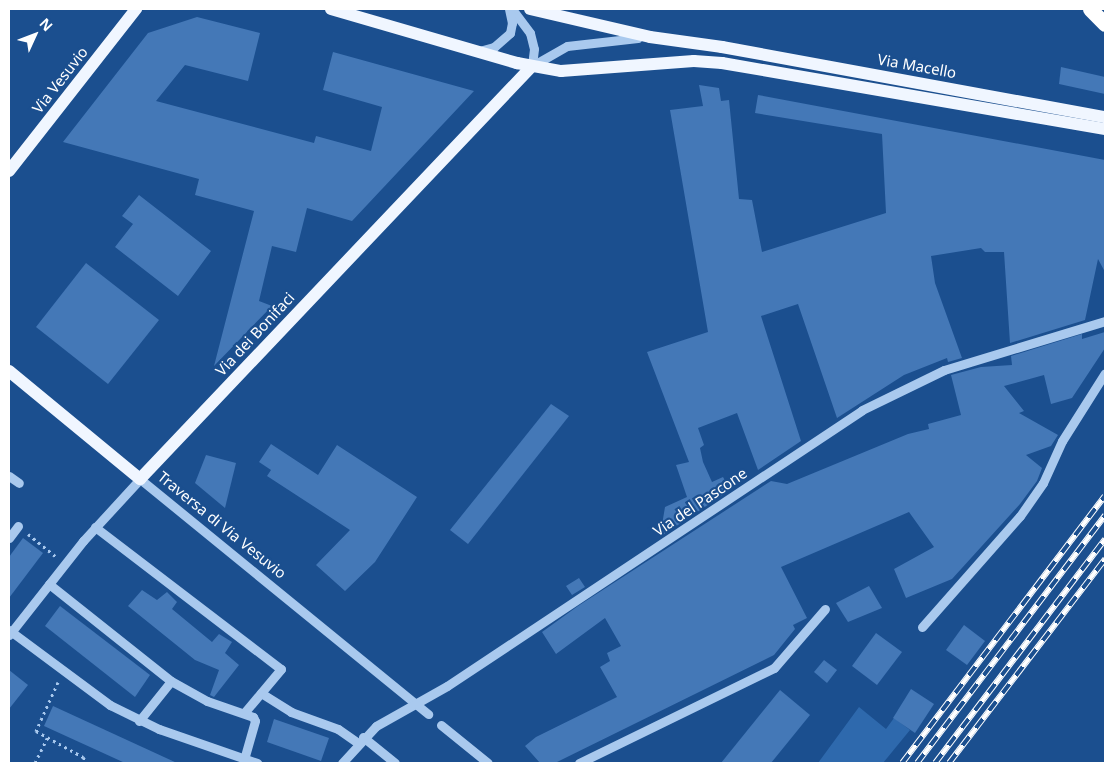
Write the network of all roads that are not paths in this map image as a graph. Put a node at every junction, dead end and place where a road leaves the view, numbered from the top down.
1 (136, 9) edge
2 (331, 9) edge
3 (511, 9) edge
4 (530, 9) edge
5 (1090, 9) edge
6 (1105, 24) edge
7 (650, 37) junction
8 (478, 51) junction
9 (532, 66) junction
10 (1105, 117) edge
11 (1105, 129) edge
12 (9, 171) edge
13 (1105, 321) edge
14 (9, 371) edge
15 (1105, 373) edge
16 (9, 476) edge
17 (140, 479) junction
18 (19, 483) dead end
19 (18, 526) road end
20 (95, 527) junction
21 (9, 538) edge
22 (49, 584) junction
23 (825, 609) dead end
24 (922, 627) dead end
25 (10, 632) edge
26 (171, 681) junction
27 (261, 693) junction
28 (415, 704) junction
29 (244, 713) junction
30 (428, 714) dead end
31 (139, 721) junction
32 (441, 725) dead end
33 (360, 740) junction
34 (244, 759) junction
35 (257, 763) edge
36 (342, 763) edge
37 (395, 763) edge
38 (488, 763) edge
39 (579, 763) edge

1 - 12 main road, Via Vesuvio
2 - 8 main road, Via Macello
3 - 8 street
3 - 9 street
4 - 7 main road, Via Macello
5 - 6 highway
7 - 9 street
7 - 10 main road, Via Macello
8 - 9 main road, Via Macello
9 - 11 main road, Via Macello
9 - 17 main road, Via dei Bonifaci
13 - 28 street, Via del Pascone
14 - 17 main road, Traversa di Via Vesuvio
15 - 24 street
16 - 18 street
17 - 20 street, Via dei Bonifaci
17 - 28 street, Traversa di Via Vesuvio
19 - 21 street
20 - 22 street, Via dei Bonifaci
20 - 27 street
22 - 25 street, Via dei Bonifaci
22 - 26 street
23 - 39 street
25 - 31 street
26 - 29 street
26 - 31 street
27 - 29 street
27 - 33 street
28 - 30 street, Traversa di Via Vesuvio
28 - 33 street, Via del Pascone
29 - 34 street
31 - 34 street
32 - 38 street
33 - 36 street, Via del Pascone
33 - 37 street
34 - 35 street

